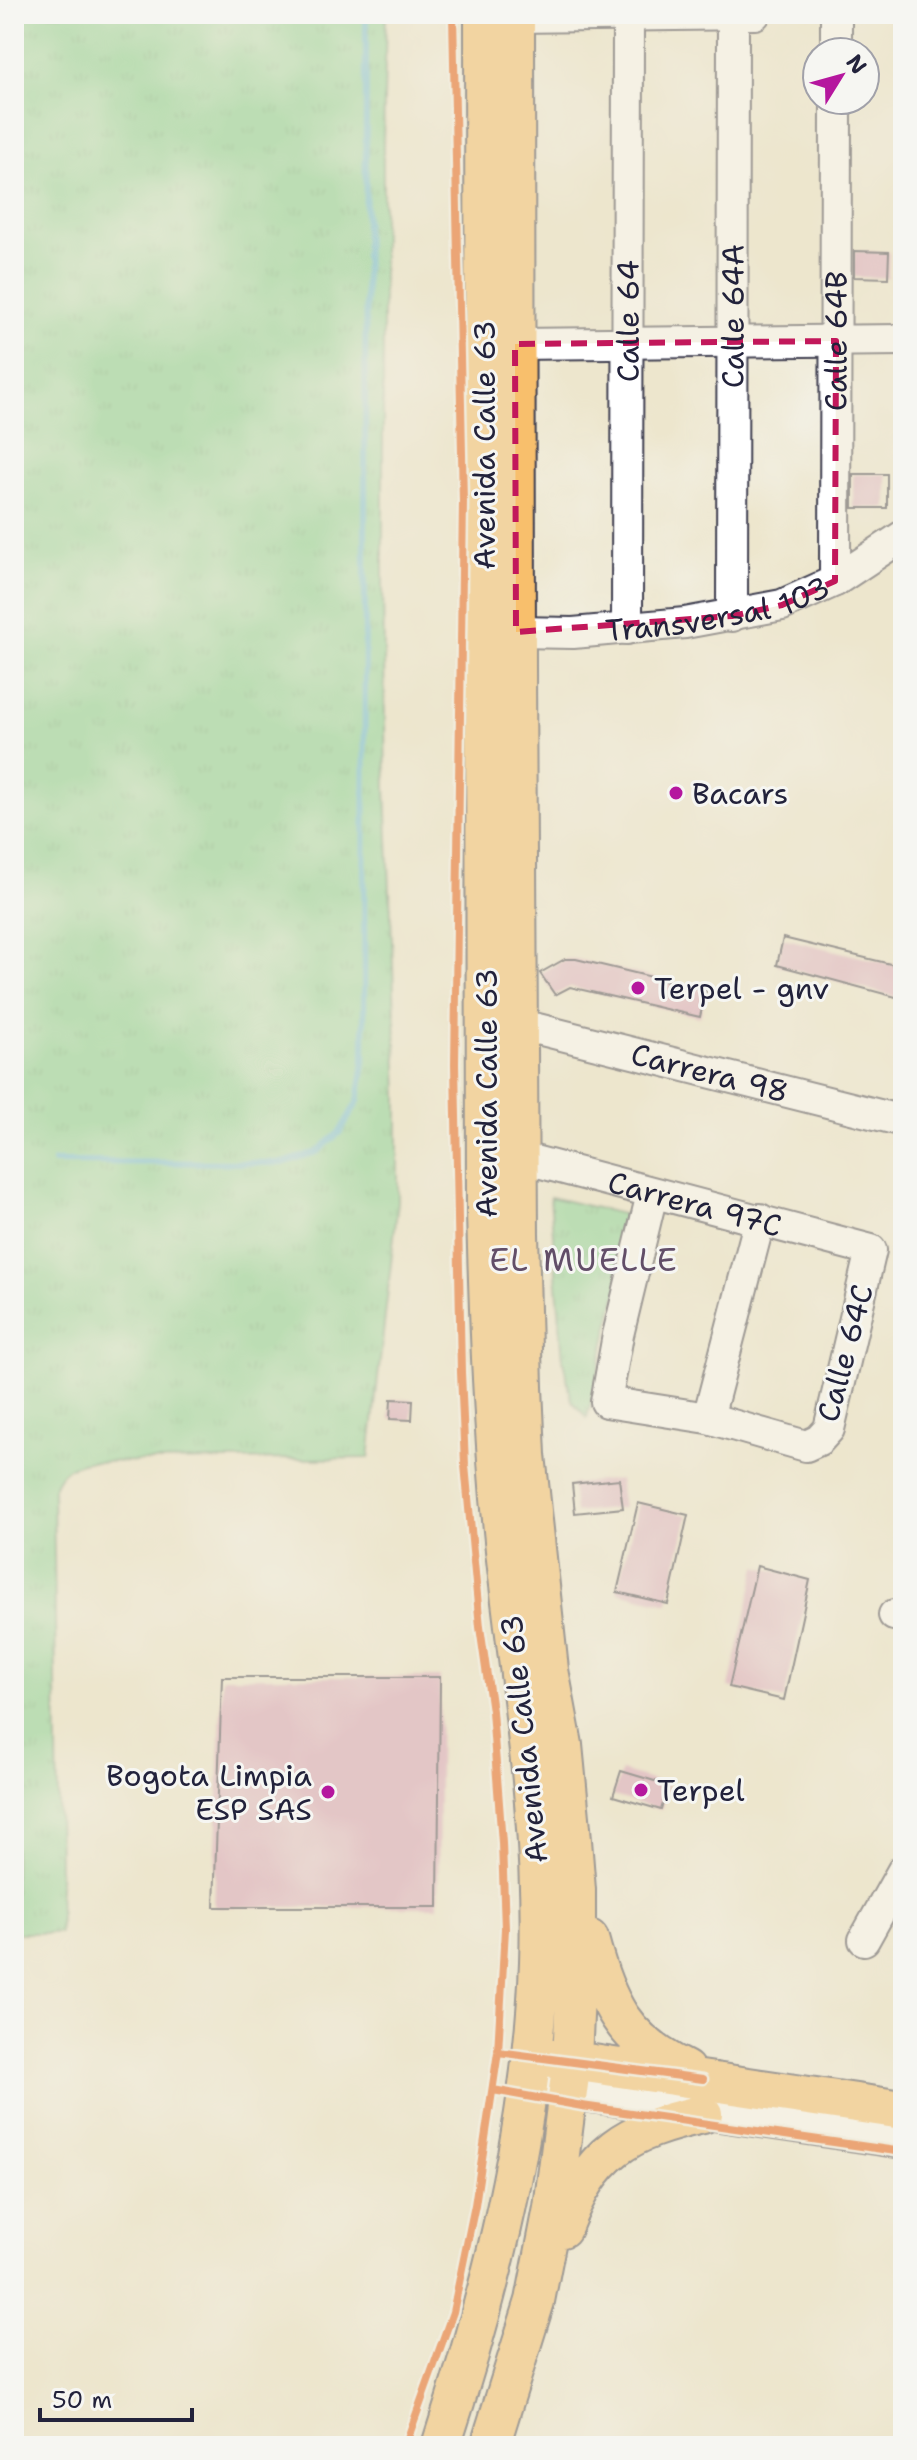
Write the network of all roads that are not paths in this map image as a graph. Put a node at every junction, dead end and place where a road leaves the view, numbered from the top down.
1 (733, 14) edge
2 (755, 14) edge
3 (836, 14) edge
4 (505, 15) edge
5 (628, 15) edge
6 (836, 36) edge
7 (836, 116) edge
8 (903, 340) edge
9 (733, 341) junction
10 (836, 341) junction
11 (627, 343) junction
12 (515, 344) junction
13 (903, 536) edge
14 (835, 581) junction
15 (732, 616) junction
16 (627, 629) junction
17 (516, 632) junction
18 (518, 1024) junction
19 (903, 1121) edge
20 (519, 1157) junction
21 (652, 1194) junction
22 (760, 1219) junction
23 (871, 1250) joint
24 (708, 1418) junction
25 (903, 1870) edge
26 (576, 1890) junction
27 (864, 1940) dead end
28 (531, 2072) junction
29 (570, 2077) junction
30 (703, 2096) junction
31 (903, 2110) edge
32 (903, 2143) edge
33 (535, 2301) junction
34 (441, 2446) edge
35 (490, 2446) edge

1 - 2 street
1 - 5 street
1 - 9 street, Calle 64A
3 - 6 street
4 - 5 street
4 - 12 main road, Avenida Calle 63
4 - 28 main road, Avenida Calle 63
5 - 11 street, Calle 64
7 - 10 street, Calle 64B
8 - 10 street
9 - 10 street
9 - 11 street
9 - 15 street, Calle 64A
10 - 14 street, Calle 64B
11 - 12 street
11 - 16 street, Calle 64
12 - 17 main road, Avenida Calle 63
13 - 14 street, Transversal 103
14 - 15 street, Transversal 103
15 - 16 street, Transversal 103
16 - 17 street, Transversal 103
17 - 18 main road, Avenida Calle 63
18 - 19 street, Carrera 98
18 - 20 main road, Avenida Calle 63
20 - 21 street, Carrera 97C
20 - 26 main road, Avenida Calle 63
21 - 22 street, Carrera 97C
21 - 24 street
22 - 23 street, Carrera 97C
22 - 24 street
23 - 24 street, Calle 64C
25 - 27 street
26 - 29 main road, Avenida Calle 63
26 - 30 main road
28 - 29 main road
28 - 34 main road, Avenida Calle 63
29 - 30 main road
29 - 33 main road, Avenida Calle 63
30 - 31 main road
30 - 32 street
30 - 33 main road
33 - 35 main road, Avenida Calle 63

